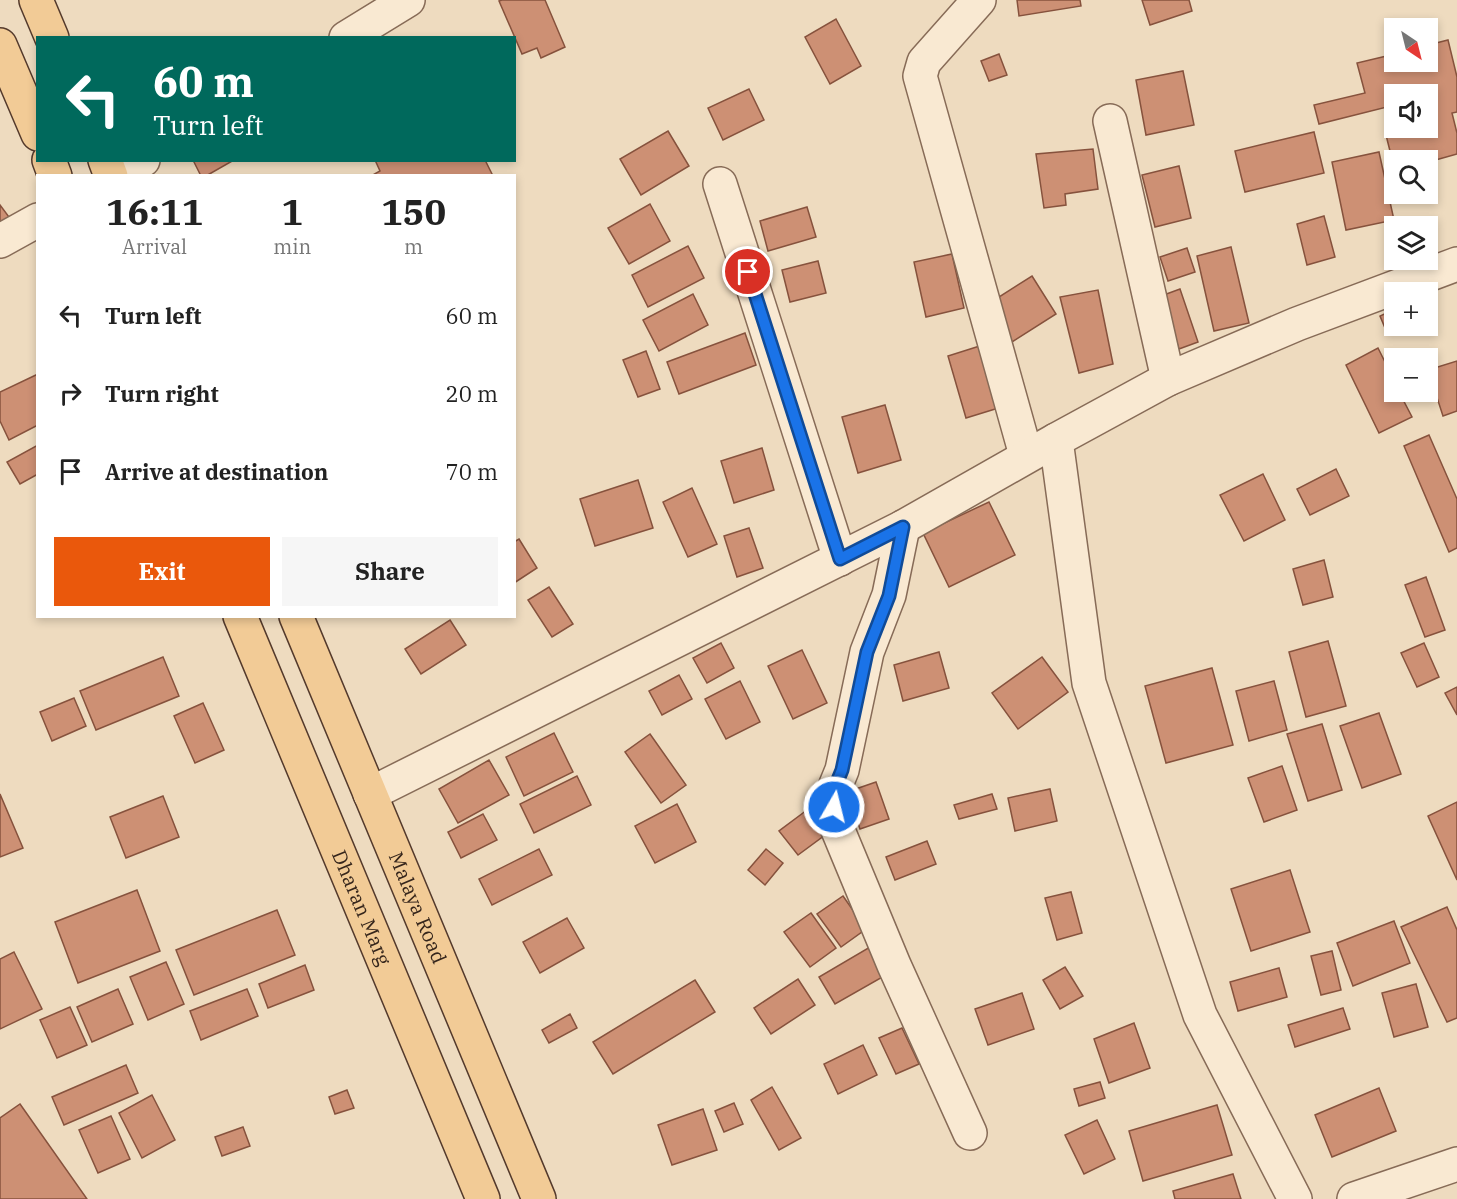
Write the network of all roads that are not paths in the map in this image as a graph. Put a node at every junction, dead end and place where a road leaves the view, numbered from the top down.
1 (36, 0) edge
2 (408, 0) edge
3 (979, 0) edge
4 (51, 36) edge
5 (349, 36) edge
6 (0, 45) edge
7 (1110, 121) dead end
8 (36, 129) edge
9 (140, 162) edge
10 (120, 174) edge
11 (720, 184) dead end
12 (36, 221) edge
13 (0, 241) edge
14 (1457, 264) edge
15 (1168, 379) junction
16 (1056, 440) junction
17 (1026, 455) junction
18 (903, 527) junction
19 (840, 559) junction
20 (241, 618) edge
21 (297, 618) edge
22 (370, 794) junction
23 (412, 893) junction
24 (365, 915) junction
25 (970, 1133) dead end
26 (1457, 1164) edge
27 (483, 1199) edge
28 (539, 1199) edge
29 (1295, 1199) edge
30 (1354, 1199) edge

1 - 4 main road
2 - 5 street
3 - 17 street
6 - 8 main road
7 - 15 street
9 - 10 street
11 - 19 street
12 - 13 street
14 - 15 street
15 - 16 street
16 - 17 street
16 - 29 street
17 - 18 street
18 - 19 street
18 - 25 street
19 - 22 street
20 - 24 main road, Dharan Marg
21 - 22 main road, Malaya Road
22 - 23 main road, Malaya Road
23 - 24 main road
23 - 28 main road, Malaya Road
24 - 27 main road, Dharan Marg
26 - 30 street

